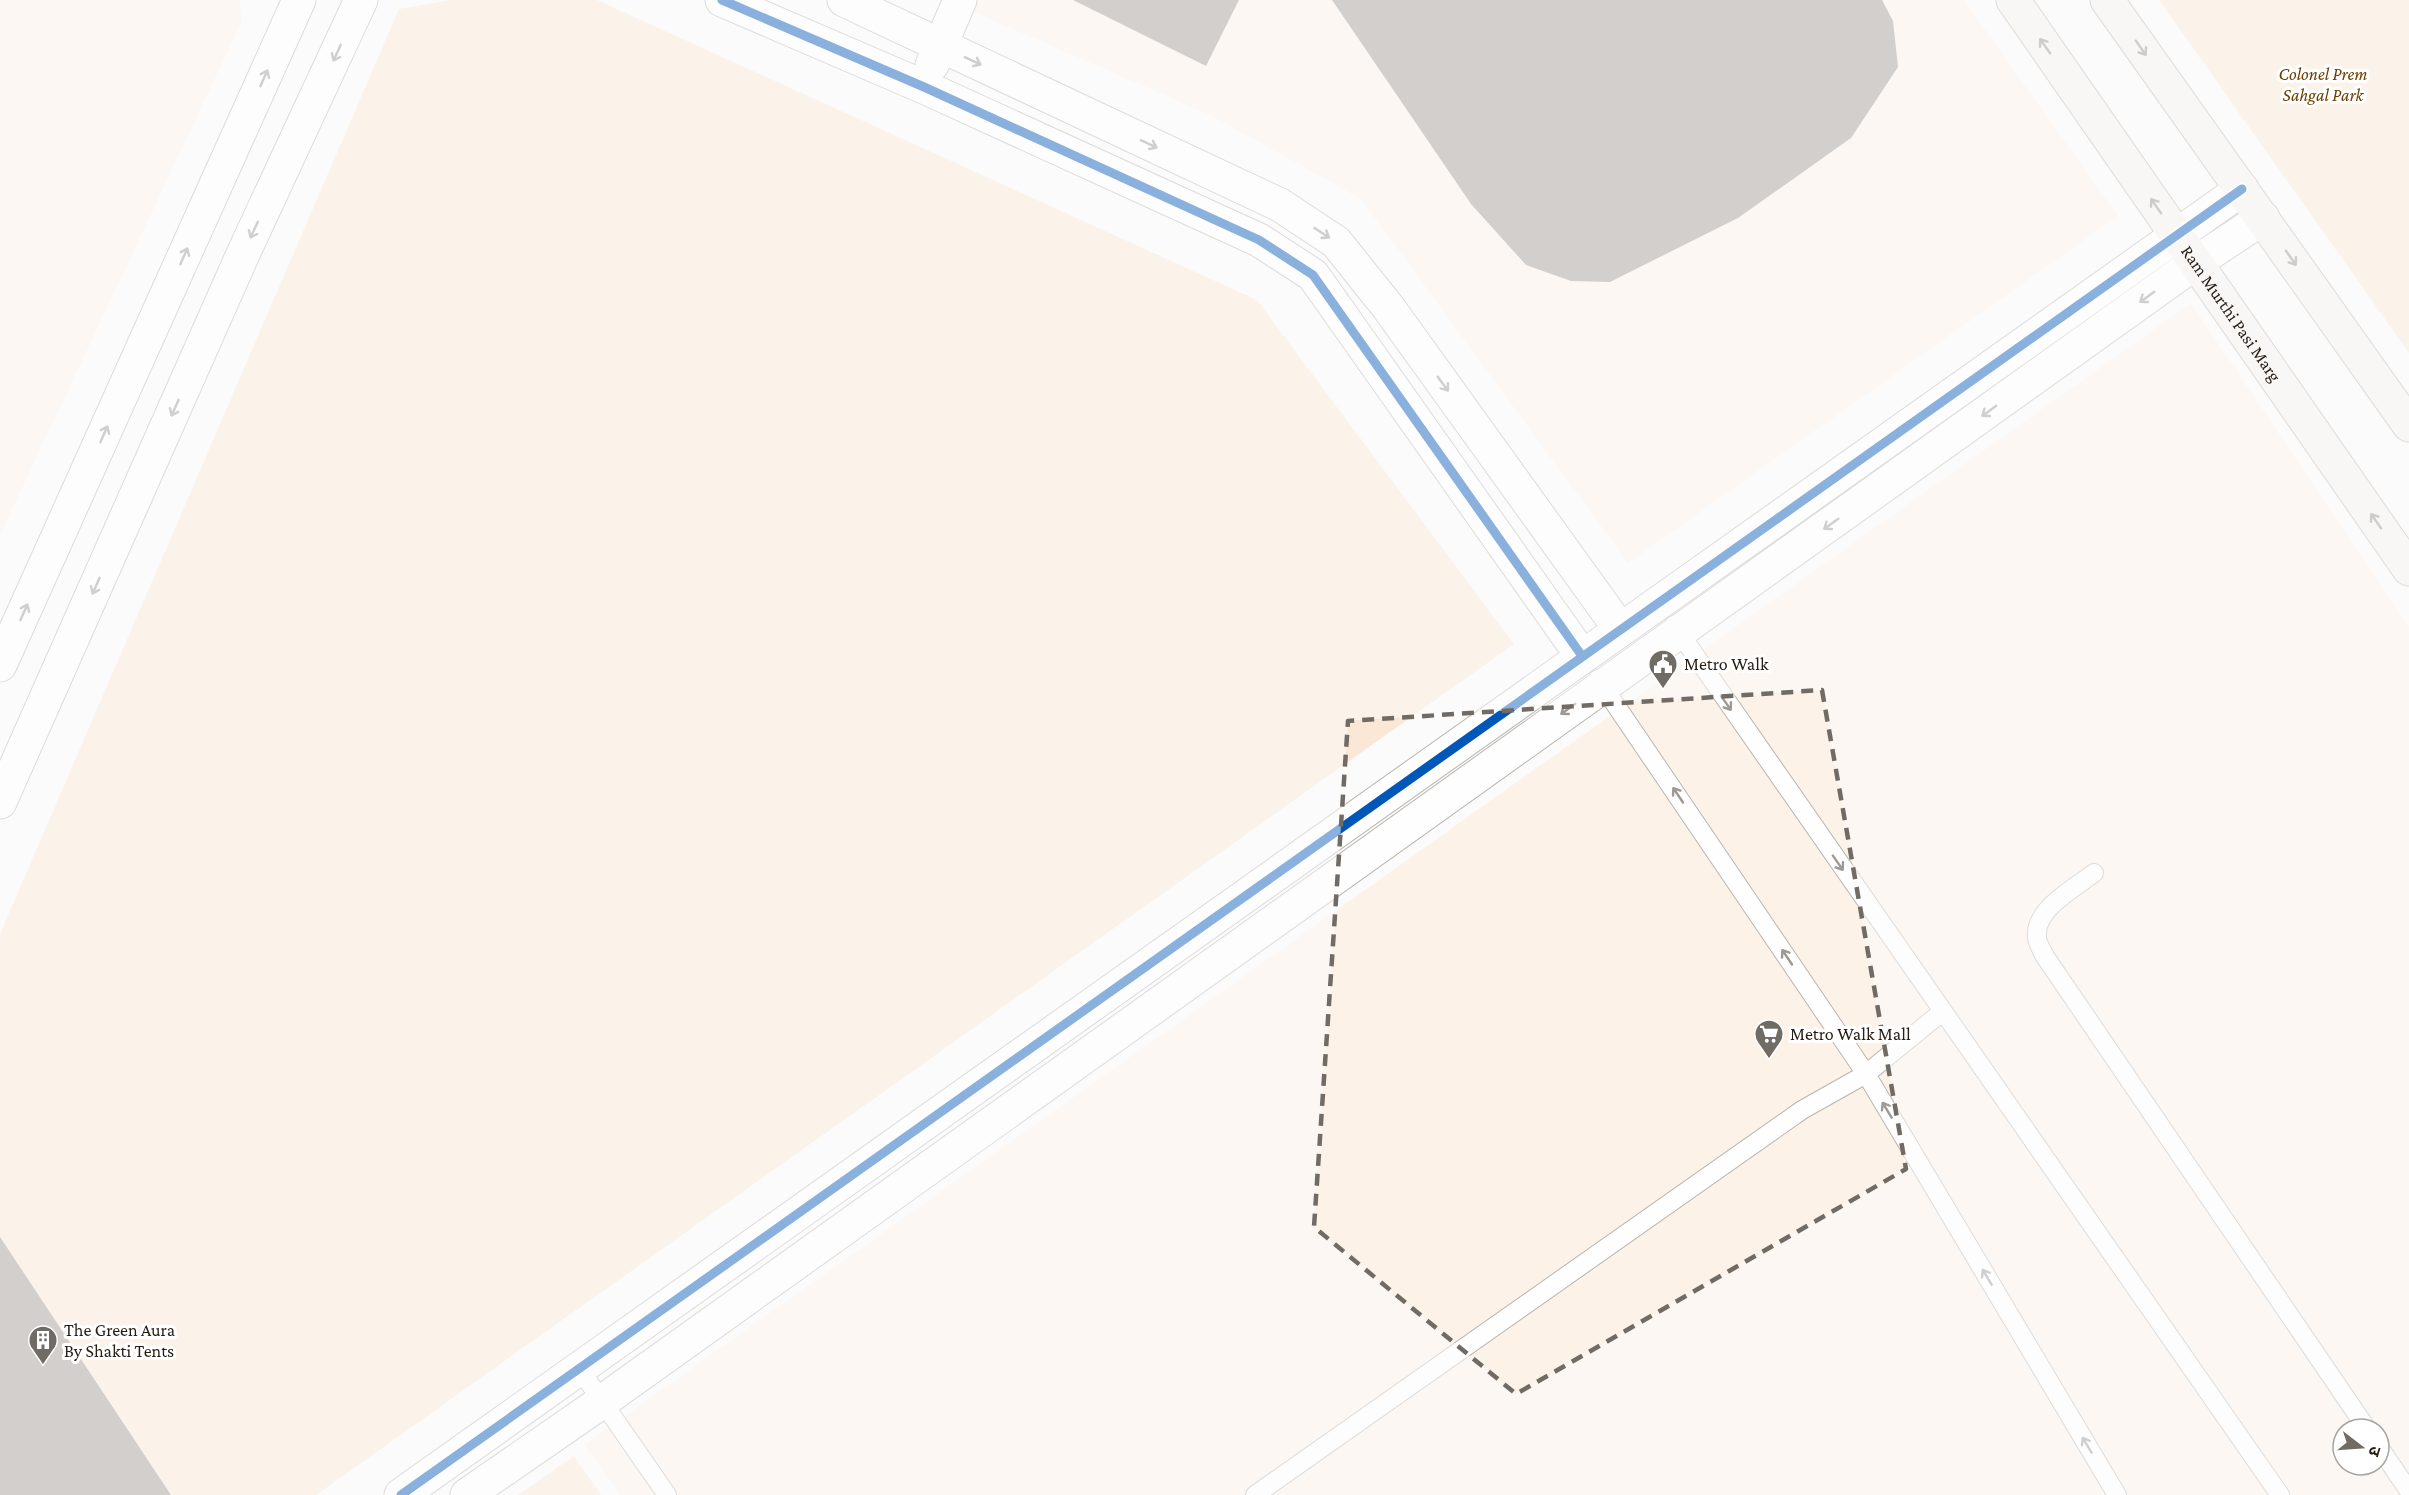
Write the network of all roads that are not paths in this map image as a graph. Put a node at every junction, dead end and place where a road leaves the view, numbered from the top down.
1 (299, 0) edge
2 (362, 0) edge
3 (722, 0) edge
4 (844, 0) edge
5 (960, 0) edge
6 (2013, 0) edge
7 (2107, 0) edge
8 (896, 13) edge
9 (939, 45) junction
10 (924, 87) junction
11 (2242, 189) junction
12 (2263, 218) junction
13 (2175, 235) junction
14 (2195, 263) junction
15 (2409, 425) edge
16 (2409, 569) edge
17 (1658, 602) junction
18 (1620, 629) junction
19 (1679, 633) junction
20 (1582, 656) junction
21 (0, 665) edge
22 (1602, 684) junction
23 (0, 802) edge
24 (2094, 873) dead end
25 (1942, 1012) junction
26 (1866, 1074) junction
27 (579, 1368) junction
28 (603, 1401) junction
29 (2359, 1417) edge
30 (2391, 1465) edge
31 (2409, 1491) edge
32 (401, 1495) edge
33 (467, 1495) edge
34 (667, 1495) edge
35 (1255, 1495) edge
36 (2117, 1495) edge
37 (2280, 1495) edge

21 -> 1 street
2 -> 23 street
3 - 10 street
4 - 8 street
5 - 9 street
13 -> 6 street, Ram Murthi Pasi Marg
7 -> 11 street
8 - 9 street
9 - 10 street
9 -> 18 street
10 - 20 street
11 - 12 street
11 - 13 street
12 - 14 street
12 -> 15 street
13 - 14 street, Ram Murthi Pasi Marg
13 - 17 street
16 -> 14 street, Ram Murthi Pasi Marg
14 -> 19 street
17 - 18 street
17 - 19 lane
18 - 20 street
19 - 22 street
19 -> 25 lane
20 - 22 lane
20 - 27 street
26 -> 22 lane
22 -> 28 street
24 - 29 lane
25 - 26 lane
25 - 37 lane
26 - 35 lane
36 -> 26 lane
27 - 28 lane
27 - 32 street
28 - 33 street
28 - 34 lane
30 - 31 lane

